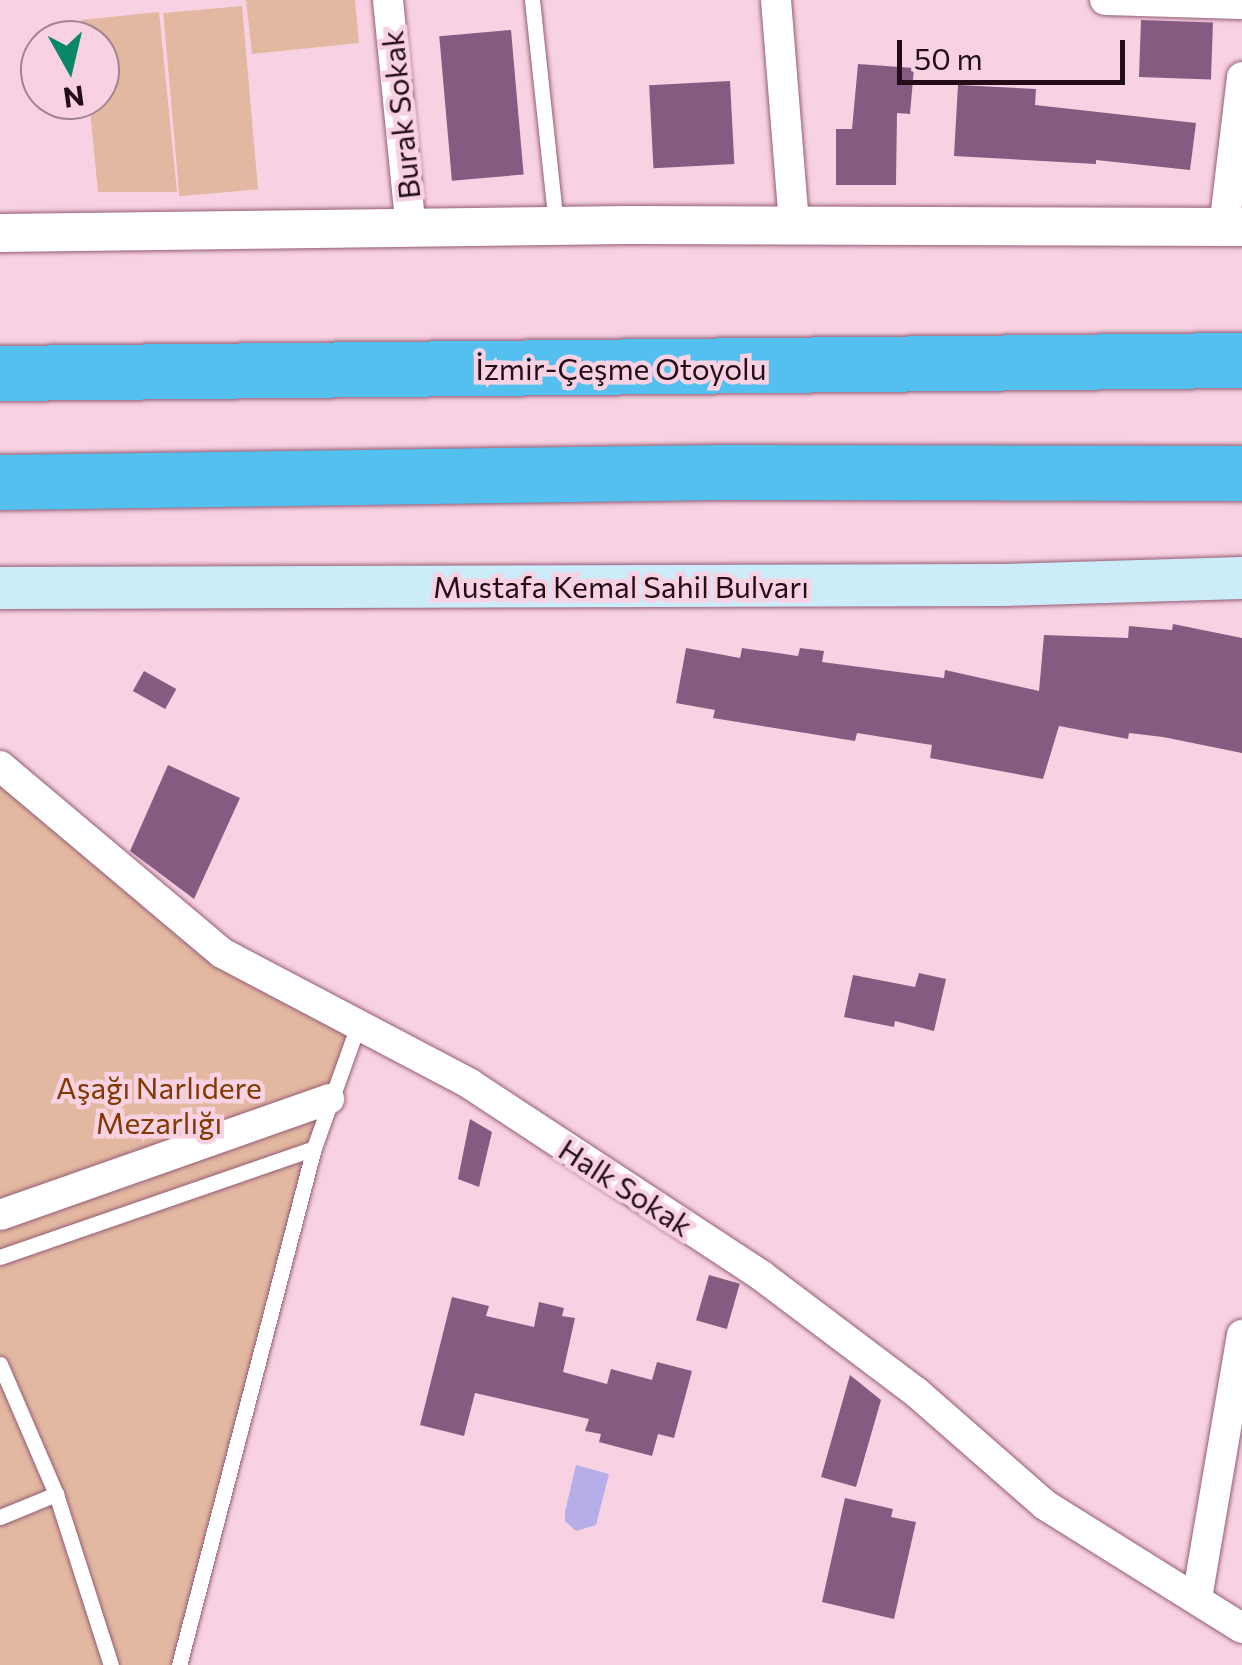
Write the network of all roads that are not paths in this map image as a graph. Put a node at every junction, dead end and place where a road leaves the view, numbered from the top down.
1 (388, 0) edge
2 (532, 0) edge
3 (776, 0) edge
4 (1105, 0) edge
5 (1242, 4) edge
6 (1242, 78) edge
7 (794, 225) junction
8 (556, 227) junction
9 (1233, 228) edge
10 (412, 231) junction
11 (0, 234) edge
12 (1242, 360) edge
13 (0, 373) edge
14 (1242, 473) edge
15 (0, 482) edge
16 (1242, 578) edge
17 (0, 588) edge
18 (0, 766) edge
19 (358, 1028) junction
20 (329, 1099) junction
21 (314, 1148) junction
22 (0, 1214) edge
23 (0, 1257) edge
24 (1242, 1335) edge
25 (0, 1364) edge
26 (56, 1494) junction
27 (0, 1517) edge
28 (1197, 1598) junction
29 (1242, 1628) edge
30 (111, 1665) edge
31 (178, 1665) edge

1 - 10 street, Burak Sokak
2 - 8 lane
3 - 7 street
4 - 5 street
6 - 9 street
7 - 8 street
7 - 9 street
8 - 10 street
10 - 11 street
12 - 13 highway, İzmir-Çeşme Otoyolu
14 - 15 highway
16 - 17 main road, Mustafa Kemal Sahil Bulvarı
18 - 19 street, Halk Sokak
19 - 20 lane
19 - 28 street, Halk Sokak
20 - 21 lane
20 - 22 street
21 - 23 lane
21 - 31 lane
24 - 28 street
25 - 26 lane
26 - 27 lane
26 - 30 lane
28 - 29 street, Halk Sokak

